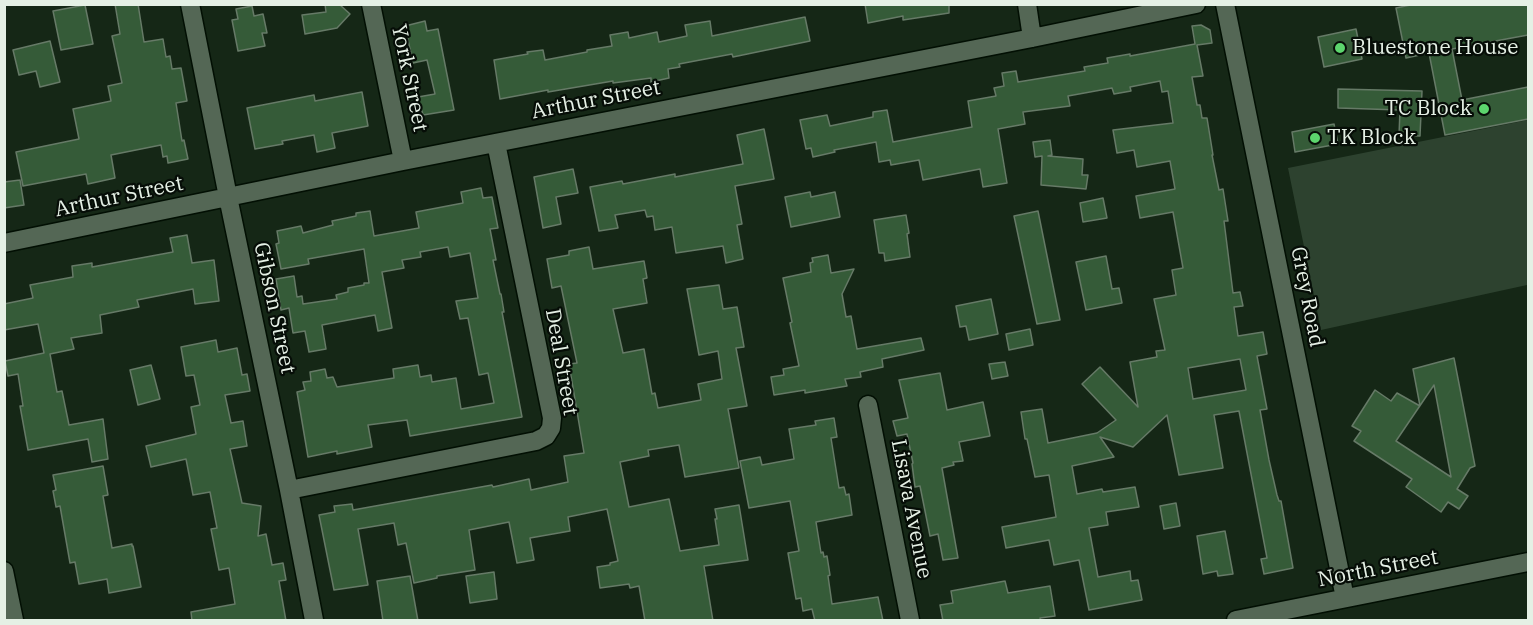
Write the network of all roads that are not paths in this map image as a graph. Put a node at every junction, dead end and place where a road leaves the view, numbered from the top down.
1 (189, 4) edge
2 (371, 4) edge
3 (1026, 4) edge
4 (1196, 4) edge
5 (1225, 4) edge
6 (1032, 38) junction
7 (496, 143) junction
8 (403, 161) junction
9 (228, 197) junction
10 (4, 243) edge
11 (868, 405) dead end
12 (289, 490) junction
13 (1528, 562) edge
14 (4, 571) edge
15 (1345, 598) junction
16 (1285, 616) edge
17 (15, 621) edge
18 (314, 621) edge
19 (910, 621) edge
20 (1236, 621) edge

1 - 9 street, Gibson Street
2 - 8 street, York Street
3 - 6 street
4 - 6 street, Arthur Street
5 - 15 street, Grey Road
6 - 7 street, Arthur Street
7 - 8 street, Arthur Street
7 - 12 street, Deal Street
8 - 9 street, Arthur Street
9 - 10 street, Arthur Street
9 - 12 street, Gibson Street
11 - 19 street, Lisava Avenue
12 - 18 street, Gibson Street
13 - 15 street, North Street
14 - 17 street
15 - 16 street, North Street
16 - 20 street, North Street

